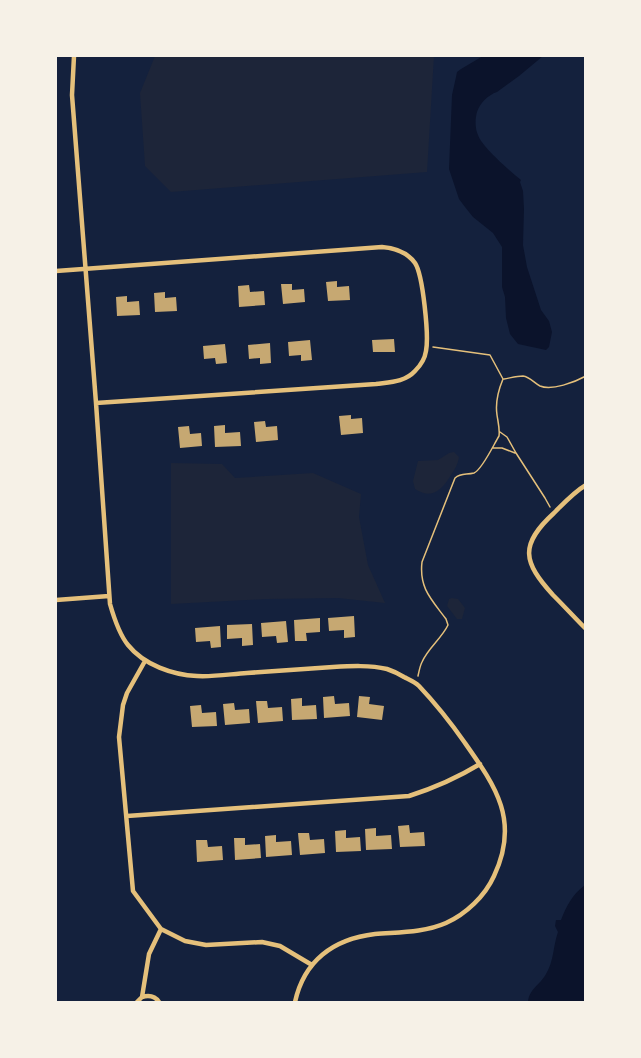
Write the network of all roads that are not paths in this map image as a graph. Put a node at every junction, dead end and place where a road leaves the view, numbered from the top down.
1 (74, 56) edge
2 (85, 269) junction
3 (56, 271) edge
4 (96, 403) junction
5 (585, 485) edge
6 (110, 596) junction
7 (56, 600) edge
8 (585, 629) edge
9 (145, 661) junction
10 (480, 764) junction
11 (127, 816) junction
12 (161, 930) junction
13 (312, 965) junction
14 (142, 997) junction
15 (137, 1002) edge
16 (159, 1002) edge
17 (296, 1002) edge

1 - 2 street
2 - 3 street
2 - 4 street
2 - 4 street
4 - 6 street
5 - 8 street
6 - 7 street
6 - 9 street
9 - 10 street
9 - 11 street
10 - 11 street
10 - 13 street
11 - 12 street
12 - 13 street
12 - 14 street
13 - 17 street
14 - 15 street
14 - 16 street

